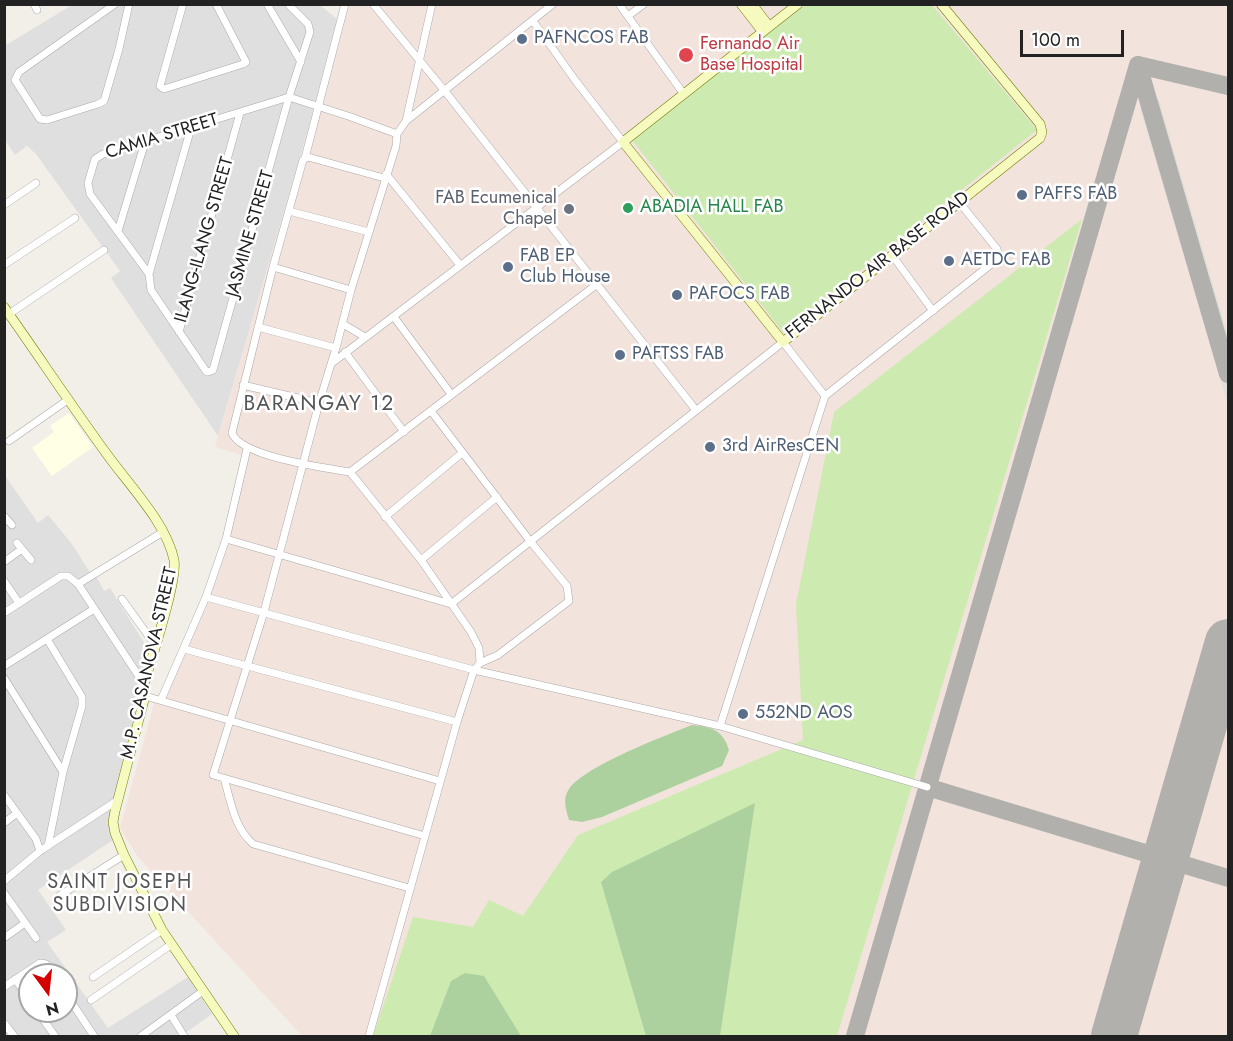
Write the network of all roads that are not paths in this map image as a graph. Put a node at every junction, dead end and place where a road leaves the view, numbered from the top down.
1 (115, 4) edge
2 (129, 4) edge
3 (183, 4) edge
4 (216, 4) edge
5 (267, 4) edge
6 (288, 4) edge
7 (345, 4) edge
8 (373, 4) edge
9 (432, 4) edge
10 (553, 4) edge
11 (619, 4) edge
12 (644, 4) edge
13 (798, 4) edge
14 (941, 4) edge
15 (747, 6) edge
16 (628, 16) junction
17 (532, 21) junction
18 (766, 29) junction
19 (301, 62) junction
20 (420, 62) junction
21 (444, 90) junction
22 (683, 93) junction
23 (289, 98) junction
24 (317, 106) junction
25 (240, 113) junction
26 (406, 121) junction
27 (190, 128) junction
28 (398, 134) junction
29 (145, 142) junction
30 (623, 142) junction
31 (305, 158) junction
32 (385, 176) junction
33 (36, 183) dead end
34 (959, 202) junction
35 (4, 205) edge
36 (535, 208) junction
37 (289, 211) junction
38 (75, 218) dead end
39 (118, 231) junction
40 (369, 232) junction
41 (104, 250) dead end
42 (892, 255) junction
43 (460, 265) junction
44 (4, 266) edge
45 (273, 267) junction
46 (149, 273) junction
47 (596, 285) junction
48 (351, 290) junction
49 (7, 310) edge
50 (933, 311) junction
51 (394, 317) junction
52 (343, 324) junction
53 (258, 327) junction
54 (179, 332) junction
55 (365, 338) junction
56 (783, 342) junction
57 (336, 348) junction
58 (345, 352) junction
59 (332, 363) junction
60 (213, 370) joint
61 (243, 385) junction
62 (451, 394) junction
63 (825, 396) junction
64 (69, 399) junction
65 (319, 403) junction
66 (695, 410) junction
67 (431, 411) junction
68 (404, 432) junction
69 (9, 441) dead end
70 (247, 448) junction
71 (462, 453) junction
72 (303, 465) junction
73 (350, 472) junction
74 (497, 497) junction
75 (4, 516) edge
76 (385, 517) junction
77 (12, 525) dead end
78 (163, 532) junction
79 (226, 539) junction
80 (530, 541) junction
81 (280, 555) junction
82 (31, 560) dead end
83 (421, 560) junction
84 (4, 562) edge
85 (4, 580) edge
86 (78, 584) junction
87 (206, 597) junction
88 (122, 599) dead end
89 (19, 603) junction
90 (451, 604) junction
91 (94, 609) junction
92 (264, 612) junction
93 (4, 613) edge
94 (47, 639) junction
95 (154, 645) junction
96 (184, 650) junction
97 (480, 663) junction
98 (248, 665) junction
99 (4, 666) edge
100 (474, 670) junction
101 (4, 678) edge
102 (144, 684) junction
103 (145, 696) junction
104 (161, 700) junction
105 (231, 720) junction
106 (457, 722) junction
107 (720, 726) junction
108 (63, 772) junction
109 (224, 778) junction
110 (440, 781) junction
111 (927, 787) dead end
112 (4, 795) edge
113 (118, 800) junction
114 (17, 813) junction
115 (4, 823) edge
116 (425, 836) junction
117 (48, 846) junction
118 (40, 851) junction
119 (124, 855) junction
120 (4, 881) edge
121 (409, 888) junction
122 (4, 893) edge
123 (58, 896) dead end
124 (26, 923) junction
125 (162, 930) junction
126 (4, 938) edge
127 (36, 938) dead end
128 (172, 944) junction
129 (18, 977) edge
130 (93, 977) dead end
131 (15, 979) junction
132 (18, 983) edge
133 (4, 987) edge
134 (203, 991) junction
135 (91, 1000) dead end
136 (78, 1012) edge
137 (171, 1015) junction
138 (4, 1023) edge
139 (46, 1023) edge
140 (14, 1036) edge
141 (55, 1036) edge
142 (94, 1036) edge
143 (141, 1036) edge
144 (184, 1036) edge
145 (234, 1036) edge
146 (369, 1036) edge

1 - 2 street
3 - 4 street
5 - 19 street
6 - 19 street, JASMINE STREET
7 - 24 street
8 - 20 street
9 - 20 street
10 - 17 street
11 - 16 street
12 - 16 street
13 - 18 street
14 - 34 street, FERNANDO AIR BASE ROAD
15 - 18 street
16 - 22 street
17 - 21 street
17 - 30 street
18 - 22 street
19 - 23 street, JASMINE STREET
20 - 21 street
20 - 26 street
21 - 26 street
21 - 36 street
22 - 30 street
23 - 24 street
23 - 25 street, CAMIA STREET
23 - 60 street, JASMINE STREET
24 - 28 street
24 - 31 street
25 - 27 street, CAMIA STREET
25 - 54 street, ILANG-ILANG STREET
26 - 28 street
27 - 29 street, CAMIA STREET
27 - 46 street
28 - 32 street
29 - 39 street
29 - 39 street, CAMIA STREET
30 - 36 street
30 - 56 street, FERNANDO AIR BASE ROAD
31 - 32 street
31 - 37 street
32 - 40 street
32 - 43 street
33 - 35 street
34 - 42 street, FERNANDO AIR BASE ROAD
34 - 50 street
36 - 43 street
36 - 47 street
37 - 40 street
37 - 45 street
38 - 44 street
39 - 46 street, CAMIA STREET
40 - 48 street
41 - 49 street
42 - 50 street
42 - 56 street, FERNANDO AIR BASE ROAD
43 - 51 street
45 - 48 street
45 - 53 street
46 - 54 street, CAMIA STREET
47 - 62 street
47 - 66 street
48 - 52 street
49 - 64 street, M.P. CASANOVA STREET
50 - 63 street
51 - 55 street
51 - 62 street
52 - 55 street
52 - 57 street
53 - 57 street
53 - 61 street
54 - 60 street, CAMIA STREET
55 - 58 street
56 - 63 street
56 - 66 street
57 - 59 street
58 - 59 street
58 - 68 street
59 - 65 street
61 - 65 street
61 - 70 street
62 - 67 street
63 - 107 street
64 - 69 street
64 - 78 street, M.P. CASANOVA STREET
65 - 72 street
66 - 80 street
67 - 68 street
67 - 71 street
68 - 73 street
70 - 72 street
70 - 79 street
71 - 74 street
71 - 76 street
72 - 73 street
72 - 81 street
73 - 76 street
74 - 80 street
74 - 83 street
75 - 77 street
76 - 83 street
78 - 86 street
78 - 95 street, M.P. CASANOVA STREET
79 - 81 street
79 - 87 street
80 - 90 street
80 - 97 street
81 - 90 street
81 - 92 street
82 - 84 street
83 - 90 street
85 - 89 street
86 - 89 street
86 - 91 street
87 - 92 street
87 - 96 street
88 - 95 street
89 - 93 street
90 - 97 street
91 - 94 street
91 - 102 street
92 - 98 street
92 - 100 street
94 - 99 street
94 - 108 street
95 - 102 street, M.P. CASANOVA STREET
96 - 98 street
96 - 104 street
97 - 100 street
98 - 105 street
98 - 106 street
100 - 106 street
100 - 107 street
101 - 108 street
102 - 103 street, M.P. CASANOVA STREET
103 - 104 street
103 - 113 street, M.P. CASANOVA STREET
104 - 105 street
105 - 109 street
105 - 110 street
106 - 110 street
107 - 111 street
108 - 117 street
109 - 116 street
109 - 121 street
110 - 116 street
112 - 114 street
113 - 117 street
113 - 119 street, M.P. CASANOVA STREET
114 - 115 street
114 - 118 street
116 - 121 street
117 - 118 street
118 - 120 street
119 - 123 street
119 - 125 street, M.P. CASANOVA STREET
121 - 146 street
122 - 124 street
124 - 126 street
124 - 127 street
125 - 128 street, M.P. CASANOVA STREET
125 - 130 street
128 - 134 street, M.P. CASANOVA STREET
128 - 135 street
129 - 131 street
131 - 132 street
131 - 133 street
134 - 137 street
134 - 145 street, M.P. CASANOVA STREET
136 - 142 street
137 - 143 street
137 - 144 street
138 - 140 street
139 - 141 street

